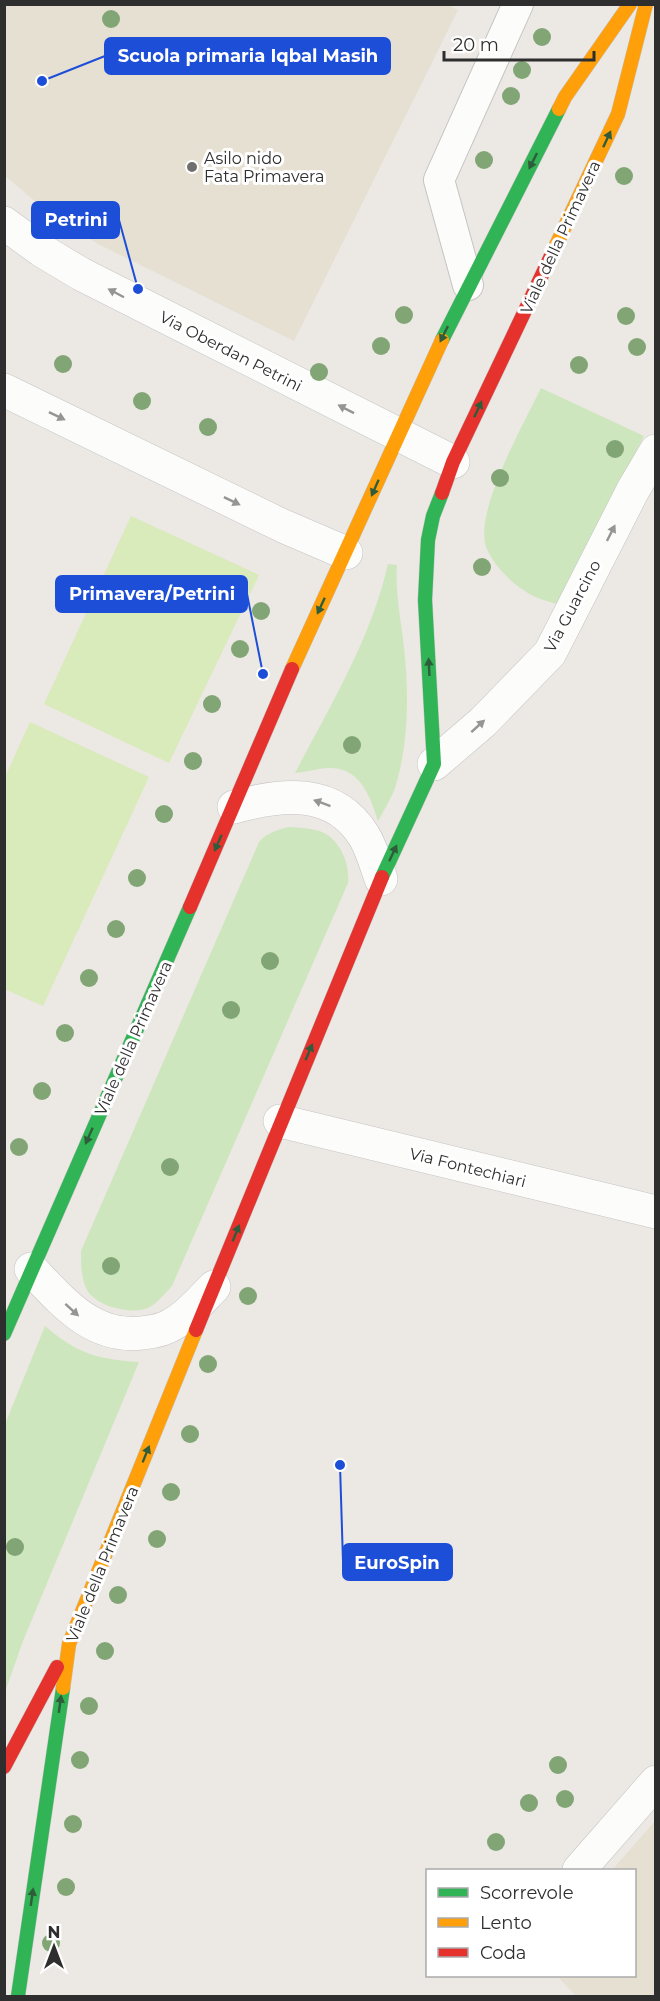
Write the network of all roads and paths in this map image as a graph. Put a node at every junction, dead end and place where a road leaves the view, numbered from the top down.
1 (518, 4) edge
2 (630, 4) edge
3 (645, 4) edge
4 (4, 224) edge
5 (468, 285) junction
6 (4, 390) edge
7 (399, 435) junction
8 (656, 451) edge
9 (453, 462) junction
10 (346, 553) junction
11 (434, 764) junction
12 (234, 807) junction
13 (381, 879) junction
14 (280, 1121) junction
15 (656, 1212) edge
16 (31, 1269) junction
17 (214, 1287) junction
18 (4, 1334) edge
19 (69, 1644) junction
20 (4, 1767) edge
21 (656, 1782) edge
22 (580, 1869) edge
23 (18, 1996) edge

1 - 5 lane
2 -> 5 main road, Viale della Primavera
9 -> 3 main road, Viale della Primavera
7 -> 4 street, Via Oberdan Petrini
5 -> 7 main road, Viale della Primavera
6 -> 10 street
7 - 9 street
7 -> 10 main road, Viale della Primavera
11 -> 8 street, Via Guarcino
11 -> 9 main road, Viale della Primavera
10 -> 12 main road, Viale della Primavera
13 -> 11 main road, Viale della Primavera
13 -> 12 street
12 -> 16 main road, Viale della Primavera
14 -> 13 main road, Viale della Primavera
14 - 15 street, Via Fontechiari
17 -> 14 main road, Viale della Primavera
16 -> 17 street, Viale della Primavera
16 - 18 main road, Viale della Primavera
19 -> 17 main road, Viale della Primavera
19 - 20 main road
23 -> 19 main road, Viale della Primavera
21 - 22 street

